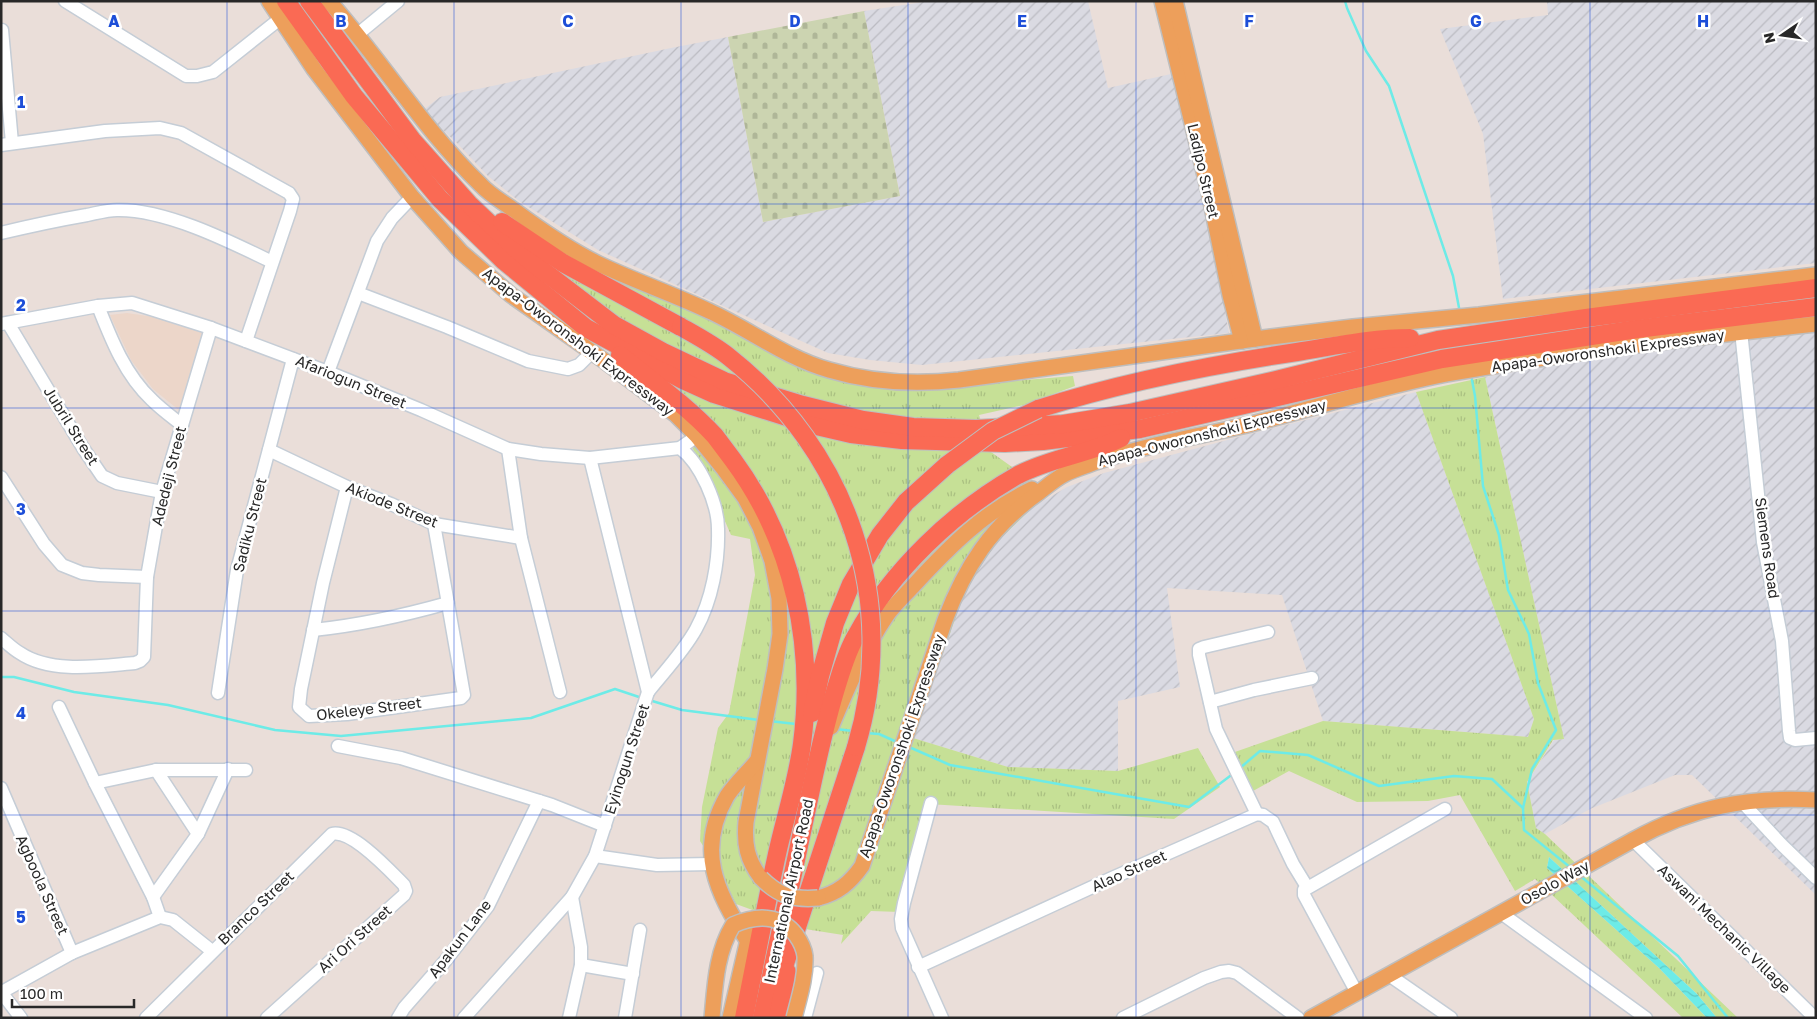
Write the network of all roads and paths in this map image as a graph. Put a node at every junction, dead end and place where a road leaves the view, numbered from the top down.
1 (65, 1) edge
2 (269, 1) edge
3 (308, 1) edge
4 (328, 1) edge
5 (398, 1) edge
6 (1162, 1) edge
7 (1175, 1) edge
8 (284, 10) edge
9 (2, 30) edge
10 (358, 34) junction
11 (414, 141) junction
12 (6, 144) edge
13 (412, 197) junction
14 (1, 233) edge
15 (272, 262) junction
16 (1816, 275) edge
17 (1816, 288) edge
18 (358, 293) junction
19 (98, 306) junction
20 (1816, 307) edge
21 (4, 324) edge
22 (1816, 324) edge
23 (212, 328) junction
24 (586, 328) junction
25 (1741, 331) junction
26 (1249, 340) junction
27 (1438, 340) junction
28 (246, 341) junction
29 (1486, 351) junction
30 (592, 352) junction
31 (293, 359) junction
32 (1444, 367) junction
33 (328, 372) junction
34 (182, 425) junction
35 (1140, 429) junction
36 (697, 436) junction
37 (680, 448) junction
38 (508, 449) junction
39 (269, 450) junction
40 (590, 458) junction
41 (1063, 474) junction
42 (1, 478) edge
43 (347, 487) junction
44 (162, 492) junction
45 (434, 524) junction
46 (521, 538) junction
47 (147, 577) junction
48 (448, 603) junction
49 (314, 630) junction
50 (1268, 632) dead end
51 (1, 638) edge
52 (1312, 678) dead end
53 (560, 692) dead end
54 (648, 692) junction
55 (218, 693) dead end
56 (1210, 702) junction
57 (59, 707) dead end
58 (819, 716) junction
59 (1816, 738) edge
60 (338, 746) dead end
61 (758, 760) junction
62 (808, 763) junction
63 (228, 769) junction
64 (156, 770) junction
65 (246, 770) dead end
66 (95, 783) junction
67 (1, 788) edge
68 (1816, 800) edge
69 (539, 801) junction
70 (1742, 802) junction
71 (931, 803) dead end
72 (1444, 809) dead end
73 (1257, 814) junction
74 (605, 826) junction
75 (198, 834) junction
76 (1633, 840) junction
77 (777, 854) junction
78 (374, 855) joint
79 (595, 856) junction
80 (712, 864) junction
81 (1816, 878) edge
82 (1307, 887) junction
83 (152, 897) junction
84 (572, 897) junction
85 (1501, 913) junction
86 (160, 917) junction
87 (640, 930) dead end
88 (747, 940) junction
89 (793, 943) junction
90 (212, 951) junction
91 (72, 954) junction
92 (581, 965) junction
93 (918, 967) junction
94 (818, 973) dead end
95 (633, 974) junction
96 (1388, 975) junction
97 (1, 992) edge
98 (1357, 993) junction
99 (21, 1018) edge
100 (146, 1018) edge
101 (267, 1018) edge
102 (398, 1018) edge
103 (464, 1018) edge
104 (569, 1018) edge
105 (625, 1018) edge
106 (712, 1018) edge
107 (730, 1018) edge
108 (744, 1018) edge
109 (762, 1018) edge
110 (767, 1018) edge
111 (778, 1018) edge
112 (794, 1018) edge
113 (805, 1018) edge
114 (942, 1018) edge
115 (1123, 1018) edge
116 (1298, 1018) edge
117 (1311, 1018) edge
118 (1451, 1018) edge
119 (1646, 1018) edge
120 (1815, 1018) edge

1 - 8 street
2 - 8 main road, Apapa-Oworonshoki Expressway
3 - 11 highway, Apapa-Oworonshoki Expressway
4 - 10 main road
5 - 10 street
6 - 26 main road, Ladipo Street
7 - 26 main road, Ladipo Street
8 - 13 main road, Apapa-Oworonshoki Expressway
8 - 24 highway, Apapa-Oworonshoki Expressway
9 - 12 street
10 - 26 main road
11 - 27 highway, Apapa-Oworonshoki Expressway
11 - 89 highway, bridge
12 - 15 street
13 - 18 street
13 - 30 main road, Apapa-Oworonshoki Expressway
14 - 15 street
15 - 28 street
16 - 26 main road
17 - 29 highway, Apapa-Oworonshoki Expressway
18 - 30 street
18 - 33 street
19 - 21 street, Afariogun Street
19 - 23 street, Afariogun Street
19 - 34 street
20 - 29 highway, Apapa-Oworonshoki Expressway
21 - 44 street, Jubril Street
22 - 25 main road, Apapa-Oworonshoki Expressway
23 - 28 street, Afariogun Street
23 - 34 street, Adedeji Street
24 - 35 highway, Apapa-Oworonshoki Expressway
24 - 58 highway
25 - 29 main road, Apapa-Oworonshoki Expressway
25 - 59 street, Siemens Road
27 - 29 highway, Apapa-Oworonshoki Expressway
27 - 58 highway, bridge
28 - 31 street, Afariogun Street
29 - 32 highway, Apapa-Oworonshoki Expressway
30 - 36 main road, Apapa-Oworonshoki Expressway
31 - 33 street, Afariogun Street
31 - 39 street, Sadiku Street
32 - 35 highway, Apapa-Oworonshoki Expressway
32 - 41 main road, Apapa-Oworonshoki Expressway
33 - 38 street, Afariogun Street
34 - 44 street, Adedeji Street
35 - 58 highway
36 - 37 street, Afariogun Street
36 - 61 main road, Apapa-Oworonshoki Expressway
37 - 40 street, Afariogun Street
37 - 54 street
38 - 40 street, Afariogun Street
38 - 46 street
39 - 43 street, Akiode Street
39 - 55 street, Sadiku Street
40 - 54 street, Eyinogun Street
41 - 58 main road
41 - 61 main road, Apapa-Oworonshoki Expressway, bridge
42 - 47 street
43 - 45 street, Akiode Street
43 - 49 street, Okeleye Street
44 - 47 street, Adedeji Street
45 - 46 street, Akiode Street
45 - 48 street, Okeleye Street
46 - 53 street
47 - 51 street, Adedeji Street
48 - 49 street
48 - 49 street, Okeleye Street
50 - 56 street
52 - 56 street
54 - 74 street, Eyinogun Street
56 - 73 street
57 - 66 street
58 - 62 highway
60 - 69 street
61 - 80 main road
62 - 77 highway, International Airport Road
62 - 109 highway, International Airport Road
63 - 64 street
63 - 65 street
63 - 75 street
64 - 66 street
64 - 75 street
66 - 83 street
67 - 91 street, Agboola Street
68 - 70 main road, Osolo Way
69 - 74 street
69 - 102 street, Apakun Lane
70 - 76 main road, Osolo Way
70 - 81 street
71 - 93 street
72 - 82 street
73 - 82 street
73 - 93 street, Alao Street
74 - 79 street, Eyinogun Street
75 - 83 street
76 - 85 main road, Osolo Way
76 - 120 street, Aswani Mechanic Village
77 - 88 main road, International Airport Road
77 - 108 highway, International Airport Road
78 - 90 street, Branco Street
78 - 101 street, Ari Ori Street
79 - 80 street
79 - 84 street, Eyinogun Street
80 - 88 main road
82 - 98 street
83 - 86 street
84 - 92 street
84 - 103 street, Eyinogun Street
85 - 96 main road, Osolo Way
85 - 119 street
86 - 90 street
86 - 91 street
87 - 95 street
88 - 107 main road, International Airport Road
89 - 110 highway
89 - 111 highway
90 - 100 street, Branco Street
91 - 97 street
92 - 95 street
92 - 104 street
93 - 114 street
94 - 113 street
95 - 105 street
96 - 98 main road, Osolo Way
96 - 118 street
97 - 99 street
98 - 117 main road, Osolo Way
106 - 112 main road, bridge
115 - 116 street

